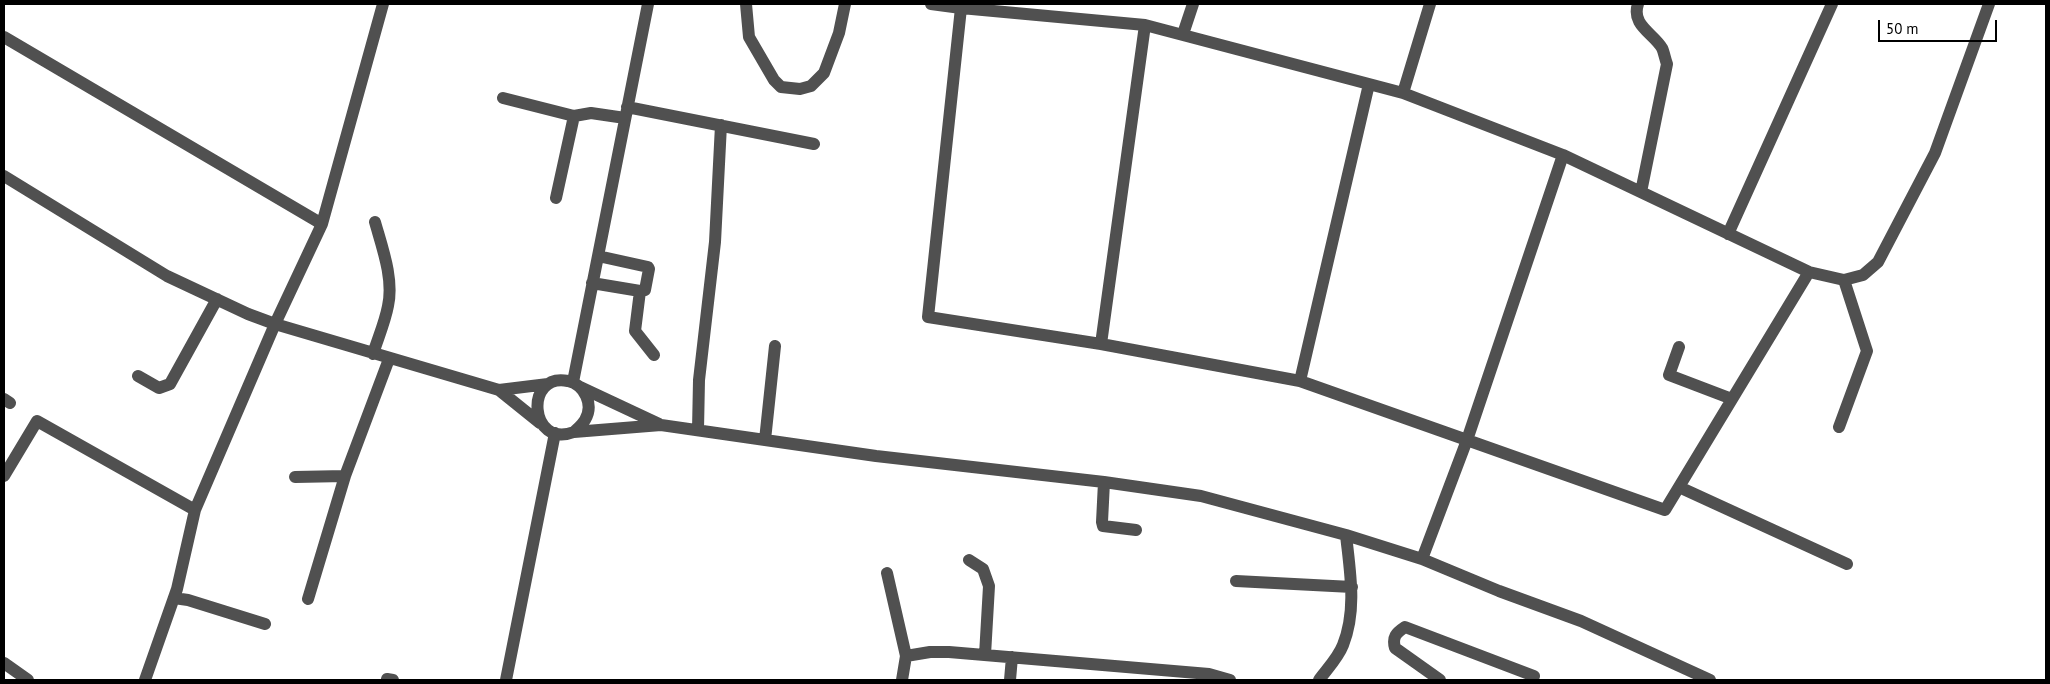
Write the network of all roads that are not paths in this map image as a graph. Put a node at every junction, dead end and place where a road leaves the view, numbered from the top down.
1 (383, 4) edge
2 (648, 4) edge
3 (746, 4) edge
4 (845, 4) edge
5 (931, 4) edge
6 (1193, 4) edge
7 (1430, 4) edge
8 (1638, 4) edge
9 (1832, 4) edge
10 (1989, 4) edge
11 (961, 8) junction
12 (1145, 25) junction
13 (1183, 34) junction
14 (4, 37) edge
15 (1369, 84) junction
16 (1403, 93) junction
17 (503, 98) dead end
18 (626, 112) junction
19 (574, 116) junction
20 (721, 125) junction
21 (814, 144) dead end
22 (1563, 155) junction
23 (4, 176) edge
24 (1640, 192) junction
25 (556, 198) dead end
26 (375, 222) dead end
27 (322, 224) junction
28 (1728, 234) junction
29 (598, 256) junction
30 (1808, 272) junction
31 (1844, 280) junction
32 (592, 283) junction
33 (640, 291) junction
34 (217, 300) junction
35 (275, 324) junction
36 (1101, 344) junction
37 (775, 346) dead end
38 (1679, 347) dead end
39 (373, 354) junction
40 (654, 355) dead end
41 (389, 359) junction
42 (138, 376) dead end
43 (1300, 381) junction
44 (548, 384) junction
45 (576, 384) junction
46 (499, 390) junction
47 (1732, 400) junction
48 (540, 422) junction
49 (661, 425) junction
50 (1839, 427) dead end
51 (698, 430) junction
52 (574, 432) junction
53 (556, 433) junction
54 (766, 440) junction
55 (1467, 440) junction
56 (4, 476) edge
57 (345, 476) junction
58 (295, 477) dead end
59 (1104, 482) junction
60 (1679, 487) junction
61 (195, 510) junction
62 (1136, 530) dead end
63 (1346, 535) junction
64 (1422, 559) junction
65 (970, 560) dead end
66 (1847, 564) dead end
67 (887, 574) dead end
68 (1236, 581) dead end
69 (1352, 586) junction
70 (174, 598) junction
71 (308, 600) dead end
72 (265, 624) dead end
73 (985, 655) junction
74 (906, 656) junction
75 (1012, 657) junction
76 (6, 669) edge
77 (1534, 676) dead end
78 (28, 680) edge
79 (145, 680) edge
80 (506, 680) edge
81 (902, 680) edge
82 (1010, 680) edge
83 (1230, 680) edge
84 (1319, 680) edge
85 (1440, 680) edge
86 (1710, 680) edge

1 - 27 street
2 - 18 street
3 - 4 street
5 - 11 street
6 - 13 street
7 - 16 street
8 - 24 street
9 - 28 street
10 - 31 street
11 - 12 street
11 - 36 street
12 - 13 street
12 - 36 street
13 - 15 street
14 - 27 street
15 - 16 street
15 - 43 street
16 - 22 street
17 - 19 street
18 - 19 street
18 - 20 street
18 - 29 street
19 - 25 street
20 - 21 street
20 - 51 street
22 - 24 street
22 - 55 street
23 - 34 street
24 - 28 street
26 - 39 street
27 - 35 street
28 - 30 street
29 - 32 street
29 - 33 street
30 - 31 street
30 - 47 street
31 - 50 street
32 - 33 street
32 - 45 street
33 - 40 street
34 - 35 street
34 - 42 street
35 - 39 street
35 - 61 street
36 - 43 street
37 - 54 street
38 - 47 street
39 - 41 street
41 - 46 street
41 - 57 street
43 - 55 street
44 - 45 street
44 - 46 street
44 - 48 street
45 - 49 street
45 - 52 street
46 - 48 street
47 - 60 street
48 - 53 street
49 - 51 street
49 - 52 street
51 - 54 street
52 - 53 street
53 - 80 street
54 - 59 street
55 - 60 street
55 - 64 street
56 - 61 street
57 - 58 street
57 - 71 street
59 - 62 street
59 - 63 street
60 - 66 street
61 - 70 street
63 - 64 street
63 - 69 street
64 - 86 street
65 - 73 street
67 - 74 street
68 - 69 street
69 - 84 street
70 - 72 street
70 - 79 street
73 - 74 street
73 - 75 street
74 - 81 street
75 - 82 street
75 - 83 street
76 - 78 street
77 - 85 street

